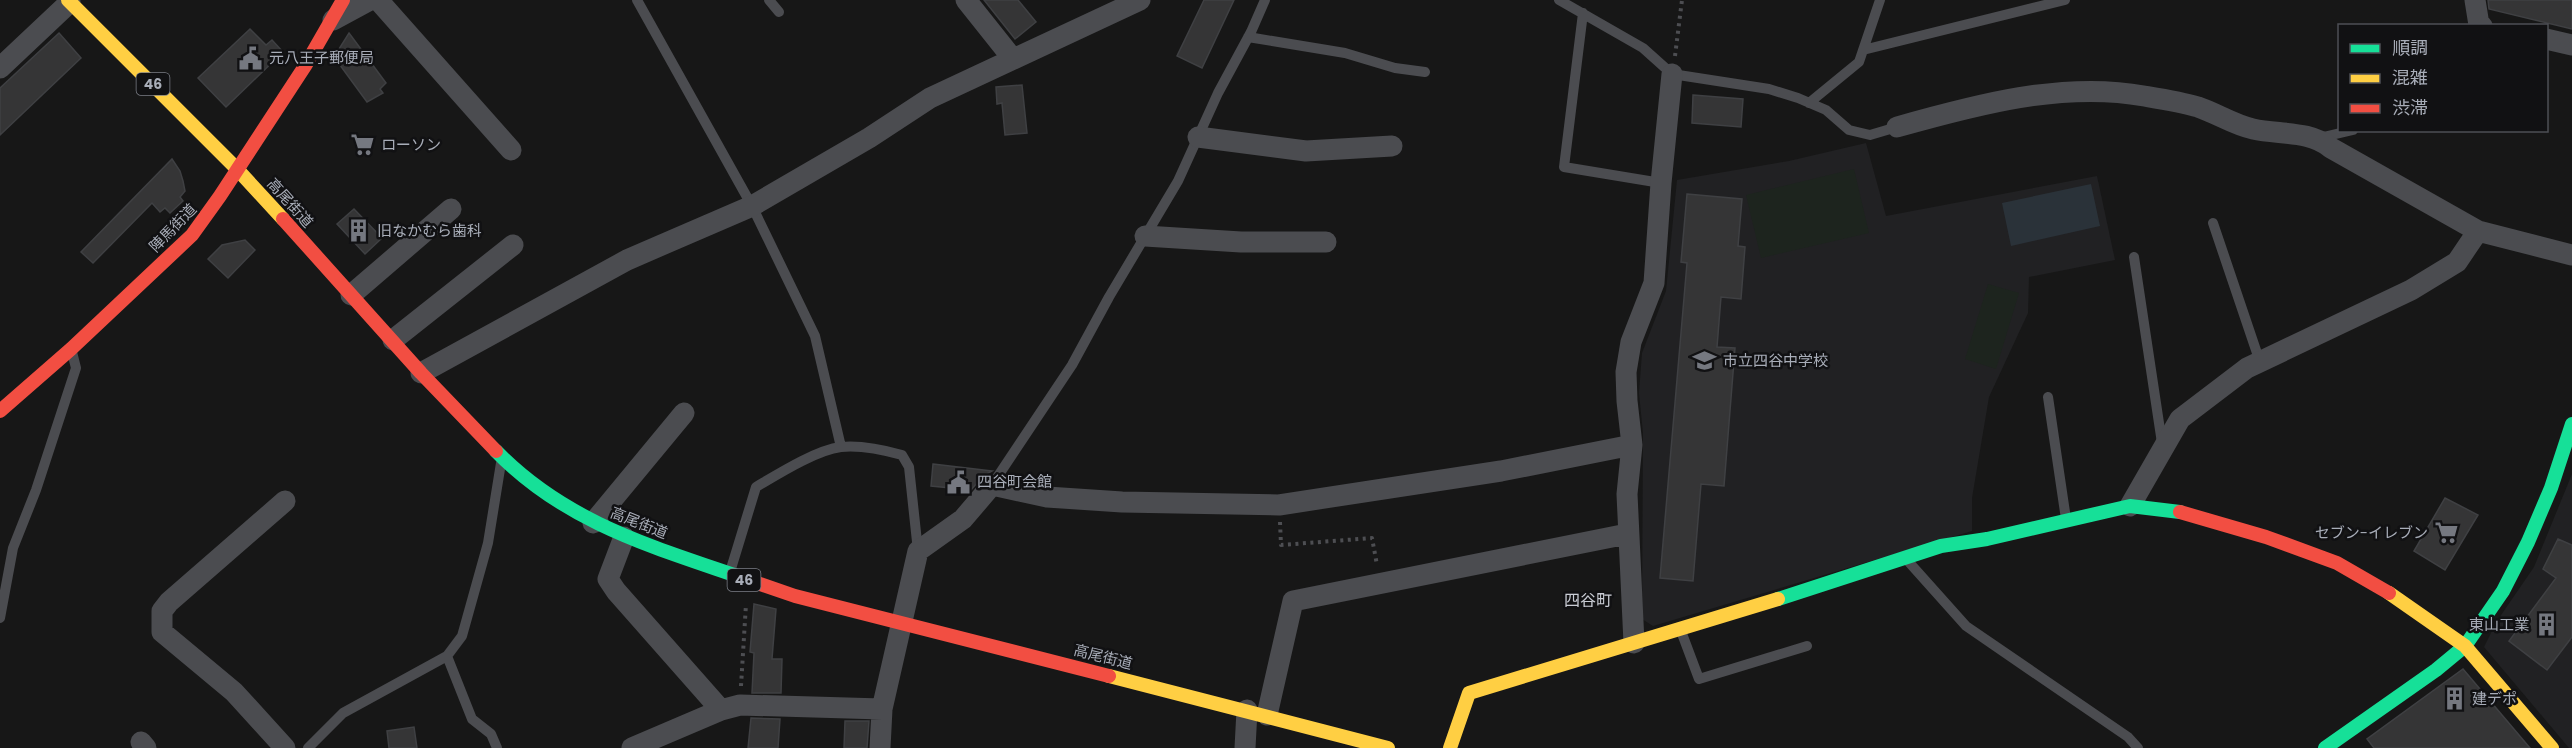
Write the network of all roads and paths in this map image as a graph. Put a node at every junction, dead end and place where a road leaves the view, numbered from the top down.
1 (343, 0) edge
2 (370, 0) edge
3 (378, 0) edge
4 (637, 0) edge
5 (769, 0) edge
6 (966, 0) edge
7 (1140, 0) edge
8 (1265, 0) edge
9 (1559, 0) edge
10 (1682, 0) edge
11 (1880, 0) edge
12 (2065, 0) edge
13 (2475, 0) edge
14 (69, 1) edge
15 (1104, 7) edge
16 (779, 12) dead end
17 (1582, 13) junction
18 (333, 20) junction
19 (2480, 24) edge
20 (1248, 37) junction
21 (2548, 39) edge
22 (2572, 45) edge
23 (1863, 50) junction
24 (1013, 59) junction
25 (0, 68) edge
26 (1425, 72) dead end
27 (1672, 74) junction
28 (1809, 102) junction
29 (1897, 127) joint
30 (2344, 132) edge
31 (1198, 136) junction
32 (2319, 138) junction
33 (1392, 146) dead end
34 (511, 150) dead end
35 (237, 169) junction
36 (1661, 183) junction
37 (752, 206) junction
38 (451, 209) dead end
39 (2213, 223) dead end
40 (2478, 231) junction
41 (1145, 236) junction
42 (1326, 242) dead end
43 (513, 245) dead end
44 (2572, 255) edge
45 (2134, 257) dead end
46 (351, 295) junction
47 (393, 340) junction
48 (71, 349) junction
49 (2260, 362) junction
50 (421, 373) junction
51 (2048, 397) dead end
52 (0, 411) edge
53 (684, 413) dead end
54 (2572, 424) edge
55 (1632, 445) junction
56 (841, 447) junction
57 (2163, 448) junction
58 (502, 457) junction
59 (992, 485) junction
60 (285, 501) dead end
61 (1279, 505) junction
62 (2130, 506) junction
63 (2066, 521) junction
64 (593, 523) junction
65 (1627, 534) junction
66 (624, 537) junction
67 (918, 551) junction
68 (1905, 558) junction
69 (729, 575) junction
70 (748, 581) junction
71 (1381, 584) junction
72 (0, 618) edge
73 (902, 622) junction
74 (1680, 629) junction
75 (1634, 643) junction
76 (1807, 646) dead end
77 (2465, 646) junction
78 (447, 656) junction
79 (731, 708) junction
80 (882, 709) junction
81 (1257, 713) junction
82 (285, 748) edge
83 (308, 748) edge
84 (497, 748) edge
85 (632, 748) edge
86 (880, 748) edge
87 (1245, 748) edge
88 (1388, 748) edge
89 (1450, 748) edge
90 (2138, 748) edge
91 (2325, 748) edge
92 (2552, 748) edge

1 - 18 main road, 陣馬街道
2 - 18 street
3 - 34 street
4 - 37 lane
5 - 16 lane
6 - 24 street
7 - 15 street
8 - 20 lane
9 - 17 lane
10 - 27 path
11 - 23 lane
12 - 23 lane
13 - 19 street
14 - 25 street
14 - 35 main road, 高尾街道 / 46
15 - 24 street
17 - 27 lane
17 - 36 lane
18 - 35 main road, 陣馬街道
20 - 26 lane
20 - 31 lane
21 - 22 street
23 - 28 lane
24 - 37 street
27 - 28 lane
27 - 36 street
28 - 29 lane
29 - 32 street
30 - 32 lane
31 - 33 street
31 - 41 lane
32 - 40 street
35 - 46 main road, 高尾街道 / 46
35 - 48 main road, 陣馬街道
36 - 55 street
37 - 50 street
37 - 56 lane
38 - 46 street
39 - 49 lane
40 - 44 street
40 - 49 street
41 - 42 street
41 - 59 lane
43 - 47 street
45 - 57 lane
46 - 47 main road, 高尾街道 / 46
47 - 50 main road, 高尾街道 / 46
48 - 52 main road, 陣馬街道
48 - 72 lane
49 - 57 street
50 - 58 main road, 高尾街道 / 46
51 - 63 lane
53 - 64 street
54 - 77 main road
55 - 61 street
55 - 65 street
56 - 67 lane
56 - 69 lane
57 - 62 street
58 - 64 main road, 高尾街道 / 46
58 - 78 lane
59 - 61 street
59 - 67 street
60 - 82 street
61 - 71 path
62 - 63 main road
62 - 77 main road
63 - 68 main road
64 - 66 main road, 高尾街道 / 46
65 - 71 street
65 - 75 street
66 - 69 main road, 高尾街道 / 46
66 - 79 street
67 - 73 street
68 - 74 main road
68 - 90 lane
69 - 70 main road, 高尾街道 / 46
70 - 73 main road, 高尾街道 / 46
70 - 79 path
71 - 81 street
73 - 80 street
73 - 81 main road, 高尾街道 / 46
74 - 75 main road
74 - 76 lane
75 - 89 main road
77 - 91 main road
77 - 92 main road
78 - 83 lane
78 - 84 lane
79 - 80 street
79 - 85 street
80 - 86 street
81 - 87 street
81 - 88 main road, 高尾街道 / 46

